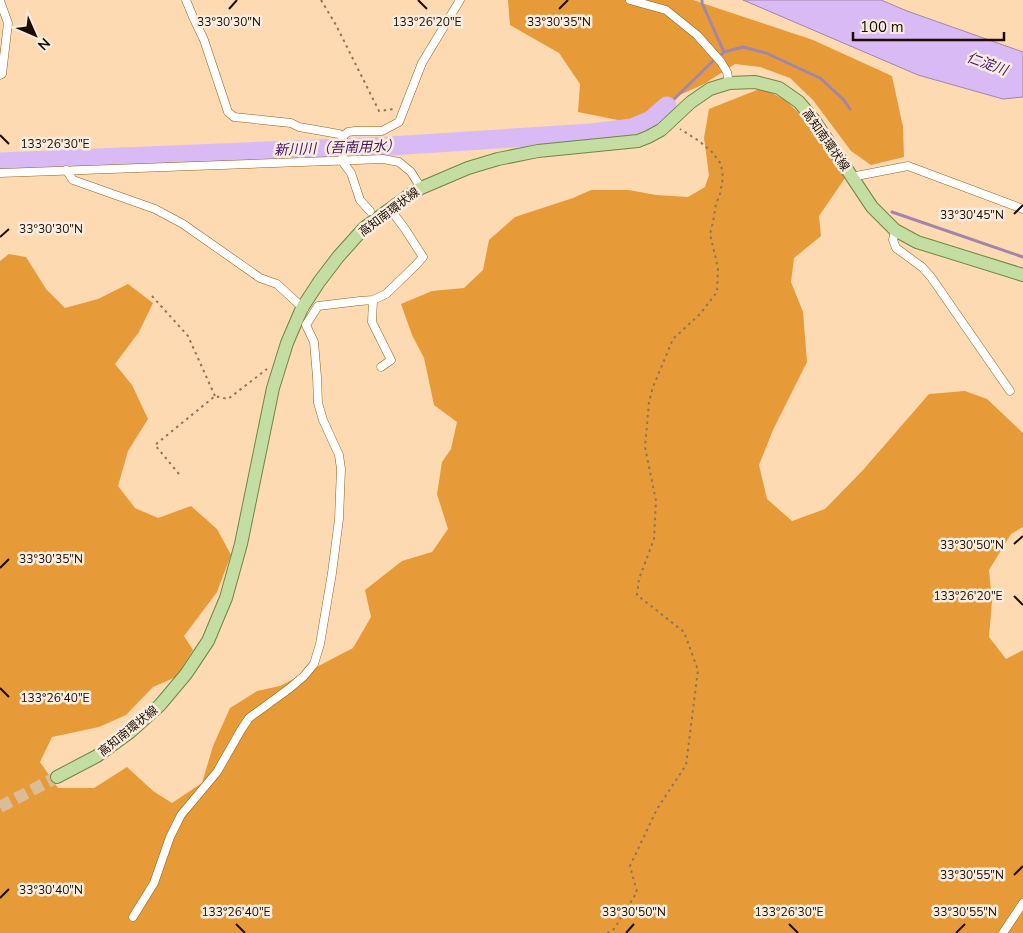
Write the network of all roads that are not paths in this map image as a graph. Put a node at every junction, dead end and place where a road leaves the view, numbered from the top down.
1 (186, 0) edge
2 (460, 0) edge
3 (630, 0) edge
4 (0, 1) edge
5 (0, 75) edge
6 (728, 83) junction
7 (343, 140) junction
8 (342, 157) junction
9 (66, 170) junction
10 (0, 173) edge
11 (851, 177) junction
12 (421, 188) junction
13 (390, 209) junction
14 (1023, 209) edge
15 (370, 211) dead end
16 (895, 230) junction
17 (1023, 275) edge
18 (373, 300) junction
19 (307, 311) junction
20 (382, 367) dead end
21 (1010, 391) dead end
22 (57, 777) tunnel mouth
23 (1023, 903) edge
24 (133, 917) dead end
25 (1003, 933) edge

1 - 7 street
2 - 7 street
3 - 6 street
4 - 5 street
6 - 11 main road, 高知南環状線
6 - 12 main road, 高知南環状線
7 - 8 street
8 - 9 street
8 - 12 street
8 - 15 street
9 - 10 street
9 - 19 street
11 - 14 street
11 - 16 main road, 高知南環状線
12 - 13 main road, 高知南環状線
13 - 18 street
13 - 19 main road, 高知南環状線
16 - 17 main road, 高知南環状線
16 - 21 street
18 - 19 street
18 - 20 street
19 - 22 main road, 高知南環状線
19 - 24 street
23 - 25 street

